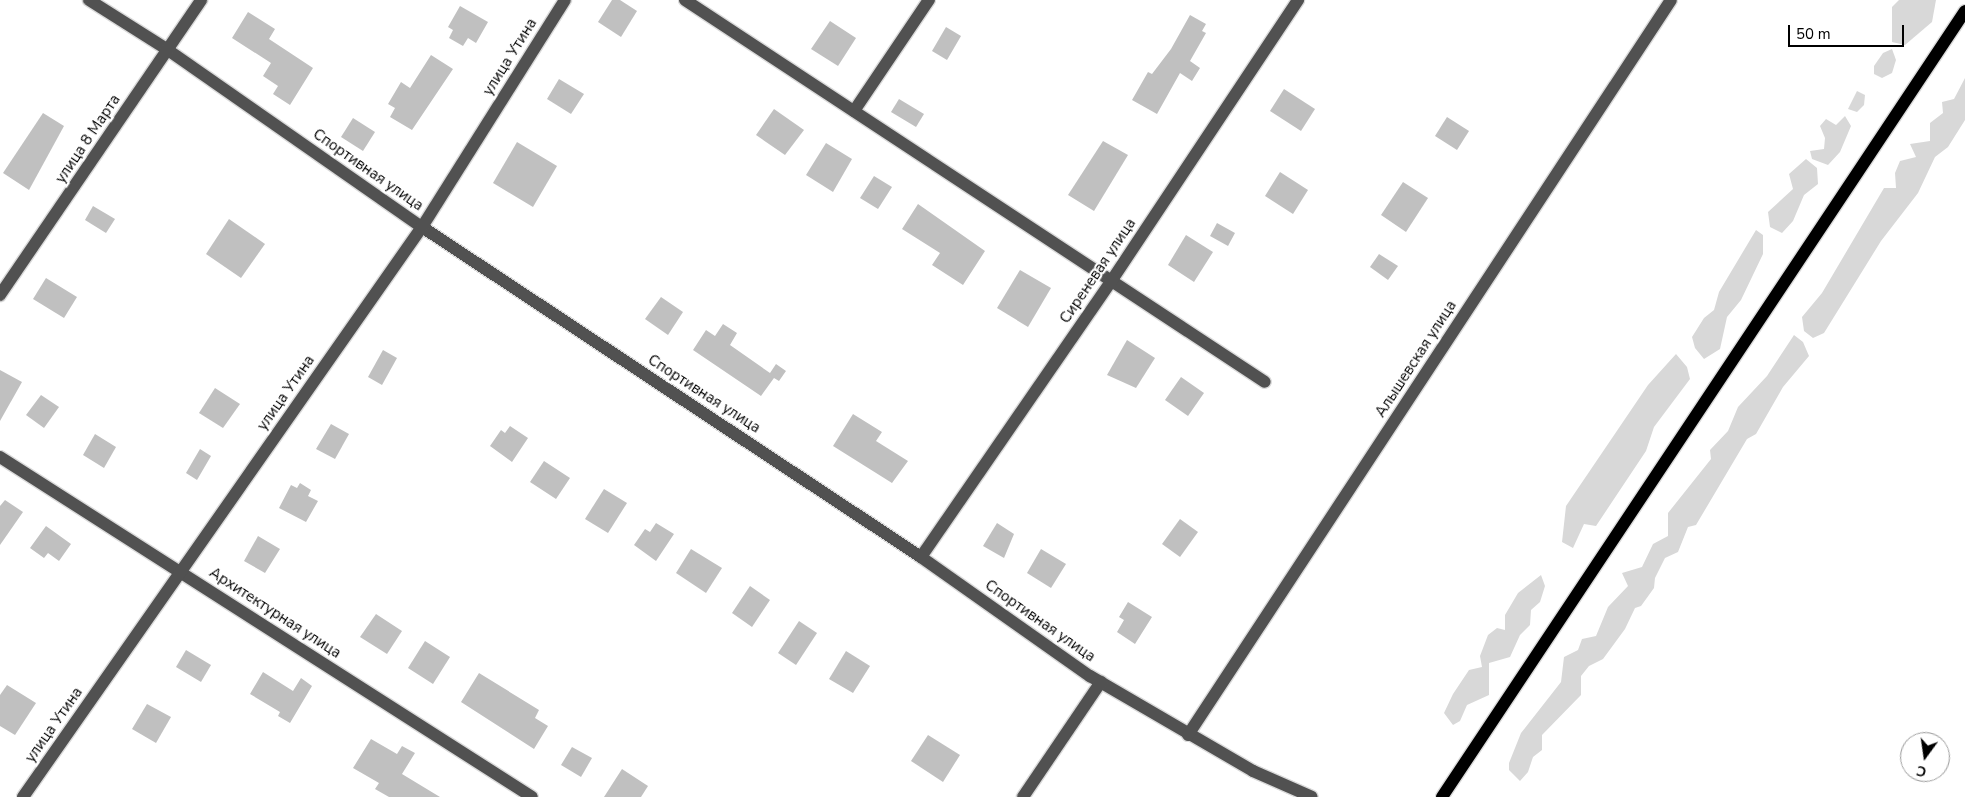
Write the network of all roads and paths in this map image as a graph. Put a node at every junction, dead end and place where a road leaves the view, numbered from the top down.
1 (89, 0) edge
2 (201, 0) edge
3 (565, 0) edge
4 (685, 0) edge
5 (929, 0) edge
6 (1298, 0) edge
7 (1671, 0) edge
8 (1965, 11) edge
9 (168, 50) junction
10 (854, 111) junction
11 (422, 227) junction
12 (1110, 283) junction
13 (0, 295) edge
14 (1265, 382) dead end
15 (0, 457) edge
16 (921, 557) junction
17 (180, 572) junction
18 (1100, 682) junction
19 (1188, 735) junction
20 (23, 797) edge
21 (532, 797) edge
22 (1023, 797) edge
23 (1312, 797) edge
24 (1442, 797) edge

1 - 9 street, Спортивная улица
2 - 9 street, улица 8 Марта
3 - 11 street, улица Утина
4 - 10 street
5 - 10 street
6 - 12 street, Сиреневая улица
7 - 19 street, Алышевская улица
8 - 24 main road
9 - 11 street, Спортивная улица
9 - 13 street, улица 8 Марта
10 - 12 street
11 - 16 street, Спортивная улица
11 - 17 street, улица Утина
12 - 14 street
12 - 16 street, Сиреневая улица
15 - 17 street, Архитектурная улица
16 - 18 street, Спортивная улица
17 - 20 street, улица Утина
17 - 21 street, Архитектурная улица
18 - 19 street, Спортивная улица
18 - 22 street
19 - 23 street, Спортивная улица

